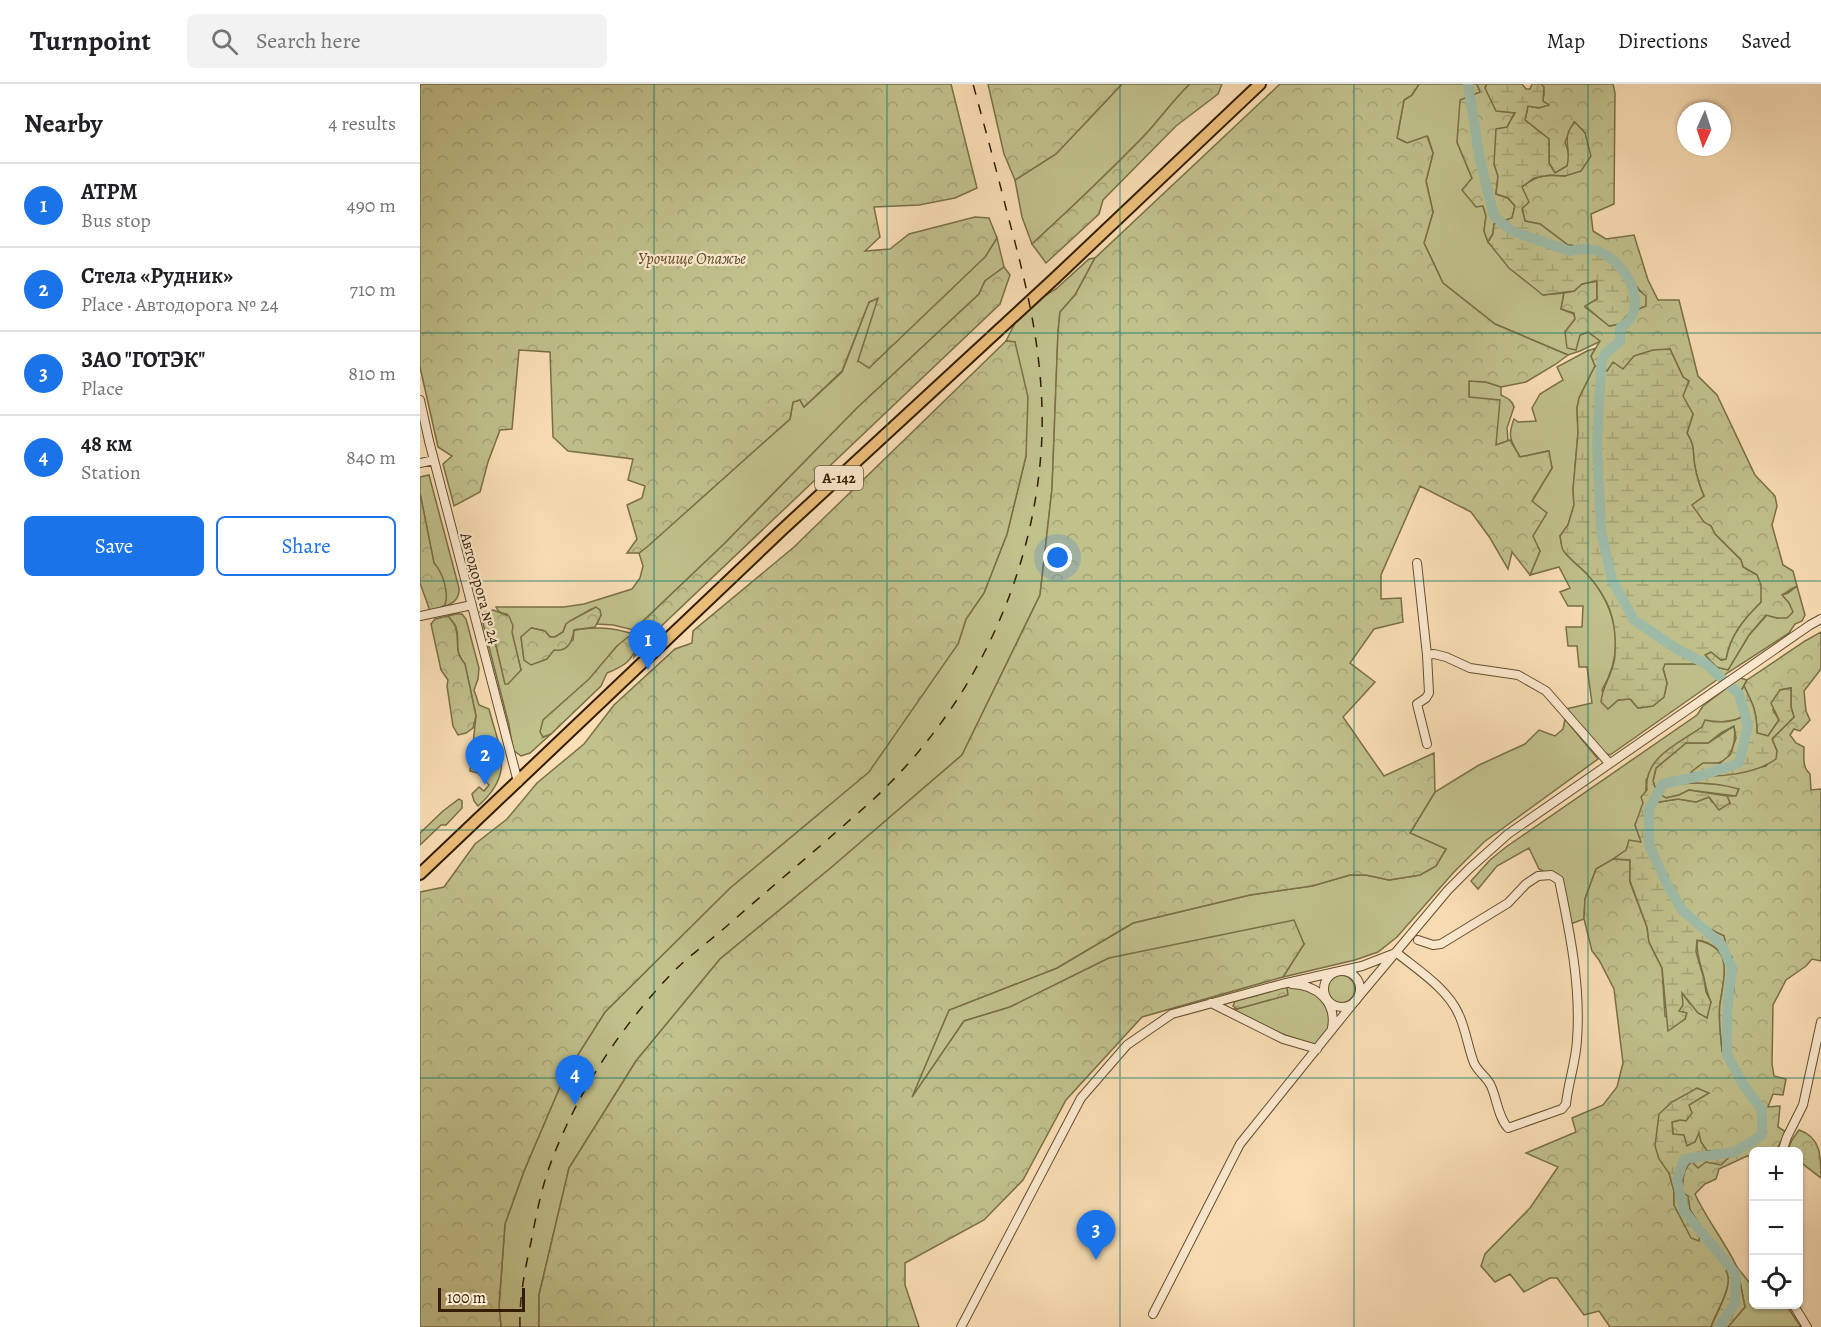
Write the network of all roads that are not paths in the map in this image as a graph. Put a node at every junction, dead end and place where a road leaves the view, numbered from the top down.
1 (1260, 84) edge
2 (420, 400) edge
3 (434, 460) junction
4 (420, 463) edge
5 (1417, 563) dead end
6 (472, 605) junction
7 (420, 616) edge
8 (1821, 619) edge
9 (1427, 655) junction
10 (1427, 744) dead end
11 (1609, 763) junction
12 (518, 782) junction
13 (420, 874) edge
14 (1418, 940) dead end
15 (1397, 953) junction
16 (1339, 971) junction
17 (1282, 984) junction
18 (1327, 1000) junction
19 (1355, 1001) junction
20 (1211, 1003) junction
21 (1821, 1022) edge
22 (1332, 1032) junction
23 (1317, 1049) junction
24 (1784, 1147) edge
25 (1796, 1309) edge
26 (1153, 1314) dead end
27 (961, 1327) edge
28 (1807, 1327) edge

1 - 12 highway, А-142
2 - 3 street, Автодорога № 24
3 - 4 street
3 - 6 street, Автодорога № 24
5 - 9 street
6 - 7 street
6 - 12 street, Автодорога № 24
8 - 11 street
9 - 10 street
9 - 11 street
11 - 15 street
12 - 13 highway, А-142
14 - 15 street
15 - 16 street
15 - 19 street
16 - 17 street
16 - 18 street
16 - 19 street
17 - 18 street
17 - 20 street
18 - 19 street
18 - 22 street
19 - 22 street
20 - 23 street
20 - 27 street
21 - 24 street
22 - 23 street
23 - 26 street
25 - 28 street

